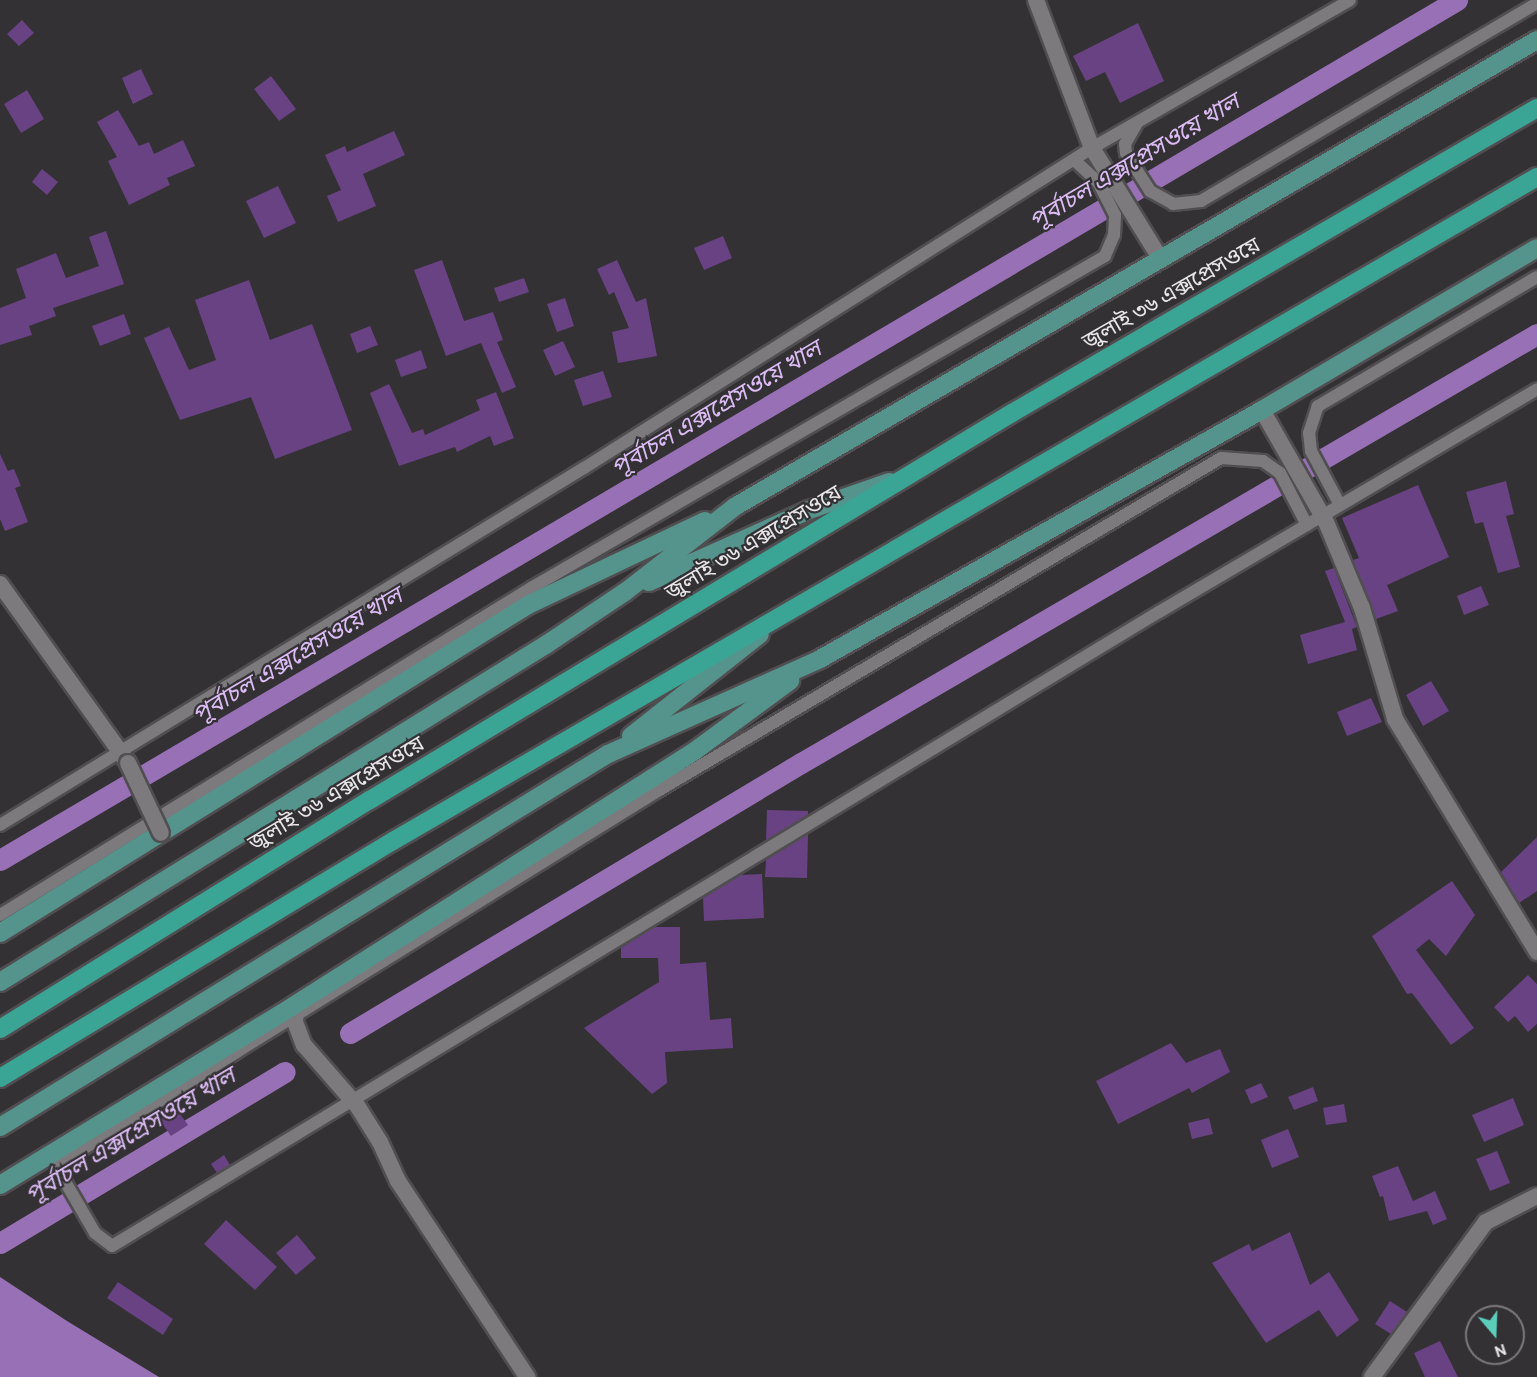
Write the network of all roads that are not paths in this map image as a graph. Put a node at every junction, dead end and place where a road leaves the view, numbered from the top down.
1 (1036, 0) edge
2 (1350, 0) edge
3 (1537, 3) edge
4 (1537, 40) edge
5 (1537, 108) edge
6 (1137, 122) junction
7 (1097, 155) junction
8 (1074, 160) junction
9 (1537, 177) edge
10 (1537, 248) edge
11 (1160, 258) junction
12 (1537, 277) edge
13 (1537, 389) edge
14 (1262, 410) junction
15 (913, 474) junction
16 (1340, 505) junction
17 (736, 506) junction
18 (1321, 514) junction
19 (1307, 525) junction
20 (1, 588) edge
21 (625, 592) junction
22 (790, 611) junction
23 (820, 658) junction
24 (608, 754) junction
25 (125, 757) junction
26 (0, 825) edge
27 (158, 827) junction
28 (0, 915) edge
29 (0, 933) edge
30 (1537, 952) edge
31 (0, 982) edge
32 (296, 1010) junction
33 (0, 1029) edge
34 (0, 1078) edge
35 (352, 1100) junction
36 (0, 1127) edge
37 (0, 1185) edge
38 (1537, 1196) edge
39 (527, 1377) edge
40 (1372, 1377) edge

1 - 7 street
2 - 6 street
3 - 6 street
4 - 11 main road
5 - 15 highway, জুলাই ৩৬ এক্সপ্রেসওয়ে
6 - 7 street
7 - 8 street
7 - 11 street
8 - 25 street
8 - 27 street
9 - 22 highway
10 - 14 main road
11 - 17 main road
12 - 16 street
13 - 16 street
14 - 18 street
14 - 23 main road
15 - 21 main road
15 - 33 highway, জুলাই ৩৬ এক্সপ্রেসওয়ে
16 - 18 street
17 - 21 main road
17 - 27 main road
18 - 19 street
18 - 30 street
19 - 32 street
19 - 35 street
20 - 25 street
21 - 31 main road
22 - 24 main road
22 - 34 highway
23 - 24 main road
23 - 32 main road
24 - 36 main road
25 - 26 street
25 - 27 street, bridge
27 - 28 street
27 - 29 main road
32 - 35 street
32 - 35 street
32 - 37 main road
35 - 39 street
38 - 40 street

